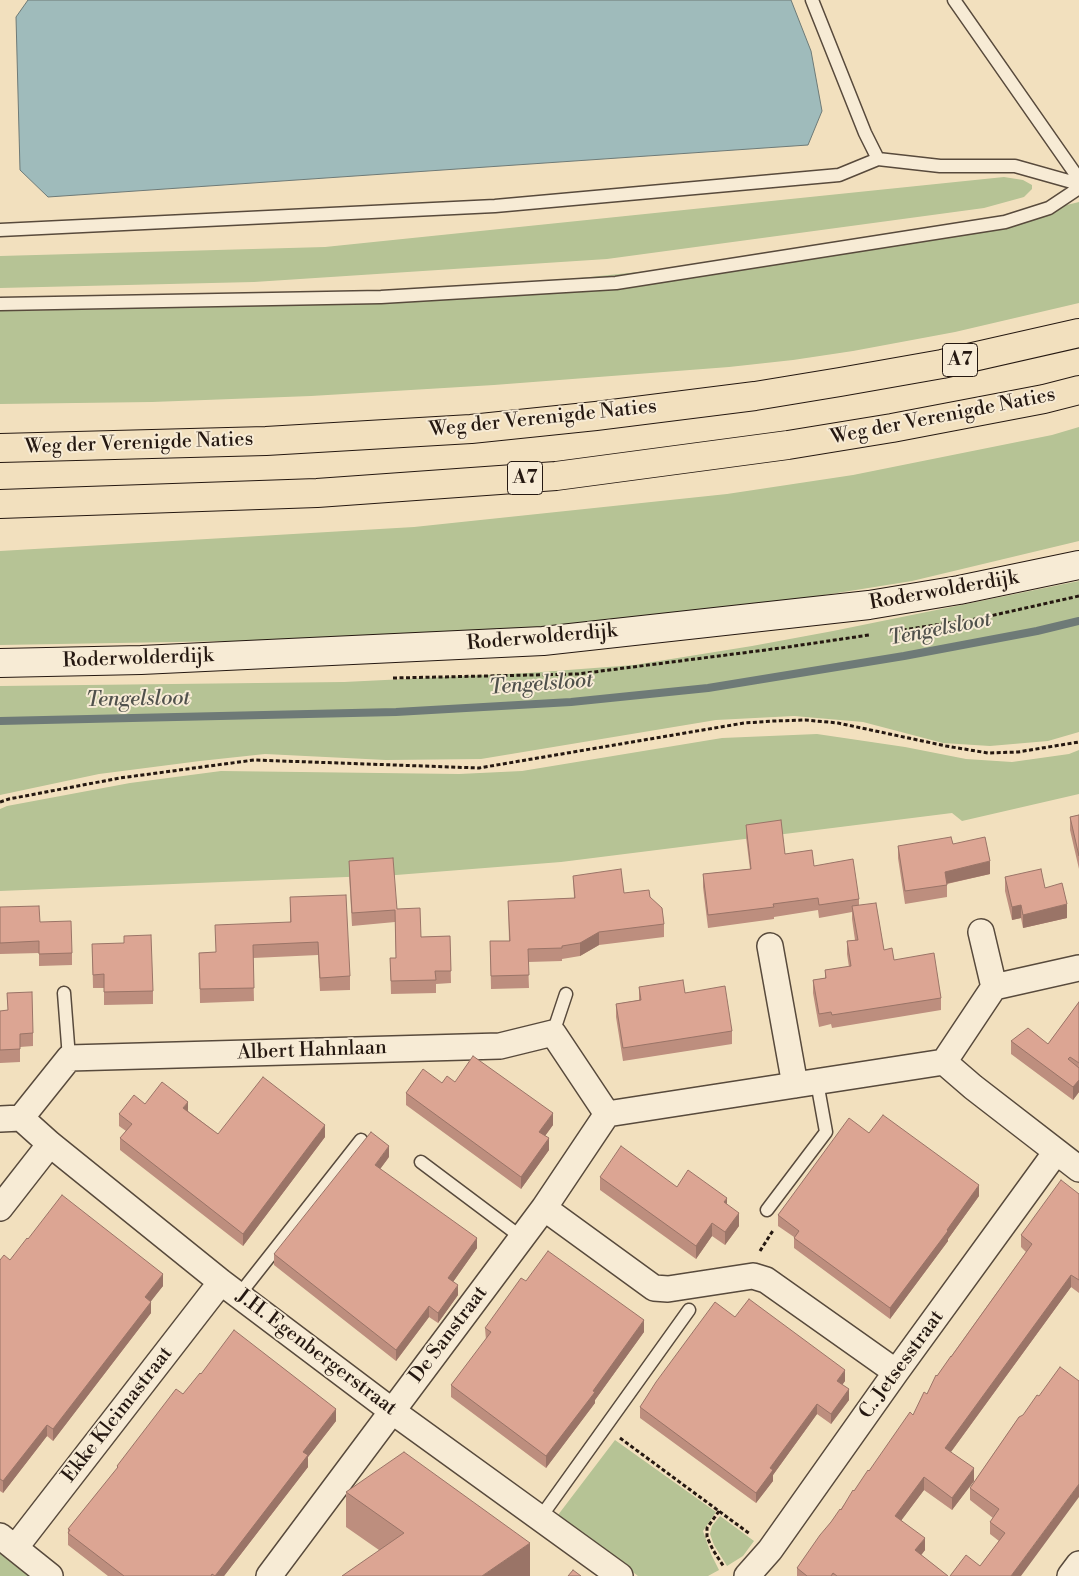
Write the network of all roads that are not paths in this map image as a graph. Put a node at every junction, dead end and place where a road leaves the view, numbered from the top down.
1 (812, 0) edge
2 (954, 0) edge
3 (878, 159) junction
4 (1079, 179) edge
5 (1079, 184) edge
6 (1079, 188) edge
7 (0, 230) edge
8 (0, 304) edge
9 (1079, 333) edge
10 (1079, 390) edge
11 (0, 448) edge
12 (0, 504) edge
13 (1079, 565) edge
14 (0, 663) edge
15 (981, 932) dead end
16 (770, 946) dead end
17 (1079, 968) edge
18 (994, 988) junction
19 (64, 993) dead end
20 (566, 994) dead end
21 (553, 1033) junction
22 (70, 1058) junction
23 (944, 1062) junction
24 (806, 1083) junction
25 (607, 1114) junction
26 (10, 1119) edge
27 (361, 1140) dead end
28 (50, 1144) junction
29 (1056, 1152) junction
30 (421, 1162) dead end
31 (1079, 1169) edge
32 (0, 1208) edge
33 (544, 1208) junction
34 (767, 1210) road end
35 (520, 1237) junction
36 (230, 1289) junction
37 (689, 1310) dead end
38 (896, 1372) junction
39 (392, 1411) junction
40 (540, 1518) junction
41 (8, 1542) edge
42 (1079, 1564) edge
43 (736, 1573) edge
44 (50, 1576) edge
45 (269, 1576) edge
46 (620, 1576) edge
47 (1070, 1576) edge

1 - 3 lane
2 - 4 lane
3 - 5 lane
3 - 7 lane
6 - 8 lane
9 - 11 highway, Weg der Verenigde Naties / A7
10 - 12 highway, Weg der Verenigde Naties / A7
13 - 14 street, Roderwolderdijk
15 - 18 street
16 - 24 street
17 - 18 street
18 - 23 street
19 - 22 lane
20 - 21 lane
21 - 22 street, Albert Hahnlaan
21 - 25 street
22 - 26 street
23 - 24 street
23 - 29 street
24 - 25 street
24 - 34 lane
25 - 33 street, De Sanstraat
26 - 28 street, J.H. Egenbergerstraat
27 - 36 lane
28 - 32 street
28 - 36 street, J.H. Egenbergerstraat
29 - 31 street
29 - 38 street, C. Jetsesstraat
30 - 35 lane
33 - 35 street, De Sanstraat
33 - 38 street
35 - 39 street, De Sanstraat
36 - 39 street, J.H. Egenbergerstraat
36 - 41 street, Ekke Kleimastraat
37 - 40 lane
38 - 43 street, C. Jetsesstraat
39 - 40 street, J.H. Egenbergerstraat
39 - 45 street, De Sanstraat
40 - 46 street, J.H. Egenbergerstraat
41 - 44 street
42 - 47 street

